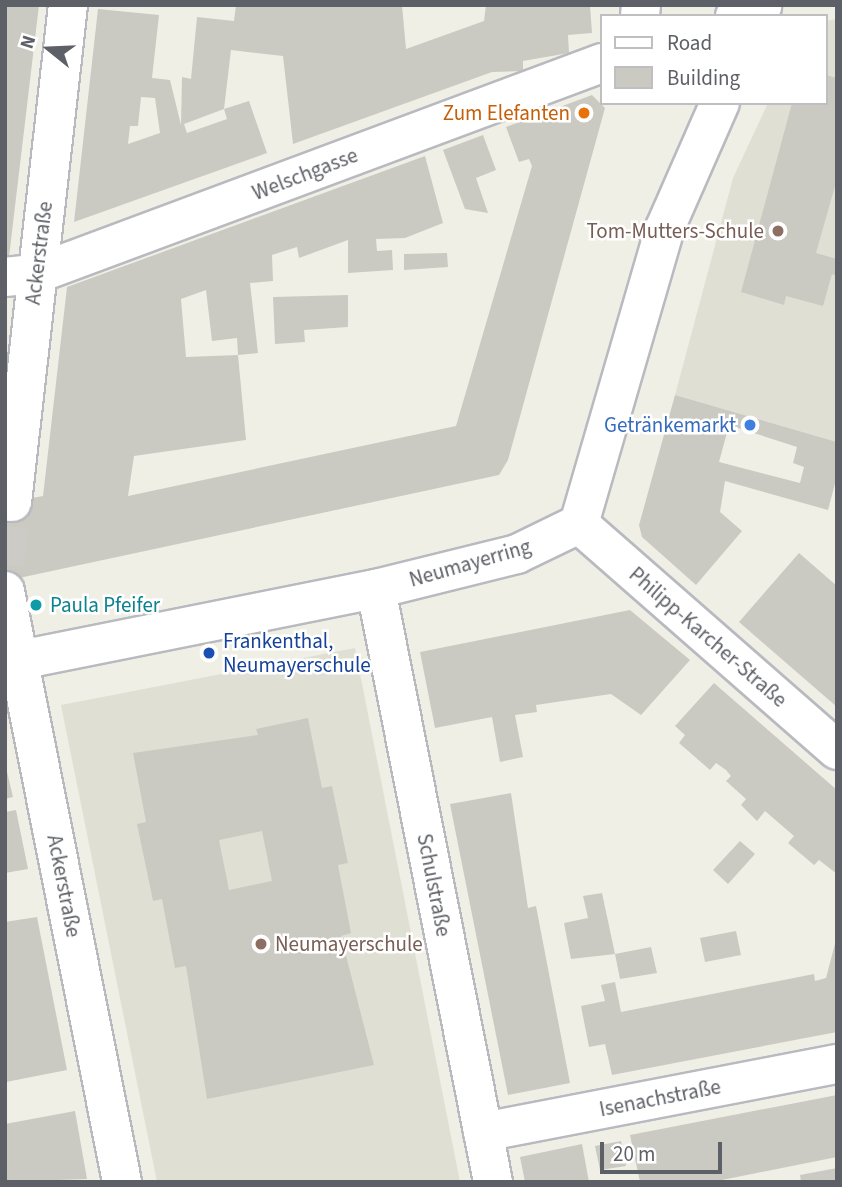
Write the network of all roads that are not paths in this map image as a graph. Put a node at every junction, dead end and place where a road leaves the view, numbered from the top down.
1 (68, 5) edge
2 (762, 6) edge
3 (740, 14) edge
4 (600, 63) edge
5 (719, 105) edge
6 (21, 276) edge
7 (12, 502) dead end
8 (579, 523) junction
9 (376, 589) junction
10 (7, 604) edge
11 (12, 661) edge
12 (837, 750) edge
13 (837, 1064) edge
14 (483, 1132) junction
15 (122, 1182) edge
16 (493, 1182) edge

1 - 6 street, Ackerstraße
2 - 3 street
4 - 6 street, Welschgasse
5 - 8 street
6 - 7 street, Ackerstraße
8 - 9 street, Neumayerring
8 - 12 street, Philipp-Karcher-Straße
9 - 11 street, Neumayerring
9 - 14 street, Schulstraße
10 - 11 street, Ackerstraße
11 - 15 street, Ackerstraße
13 - 14 street, Isenachstraße
14 - 16 street, Schulstraße

